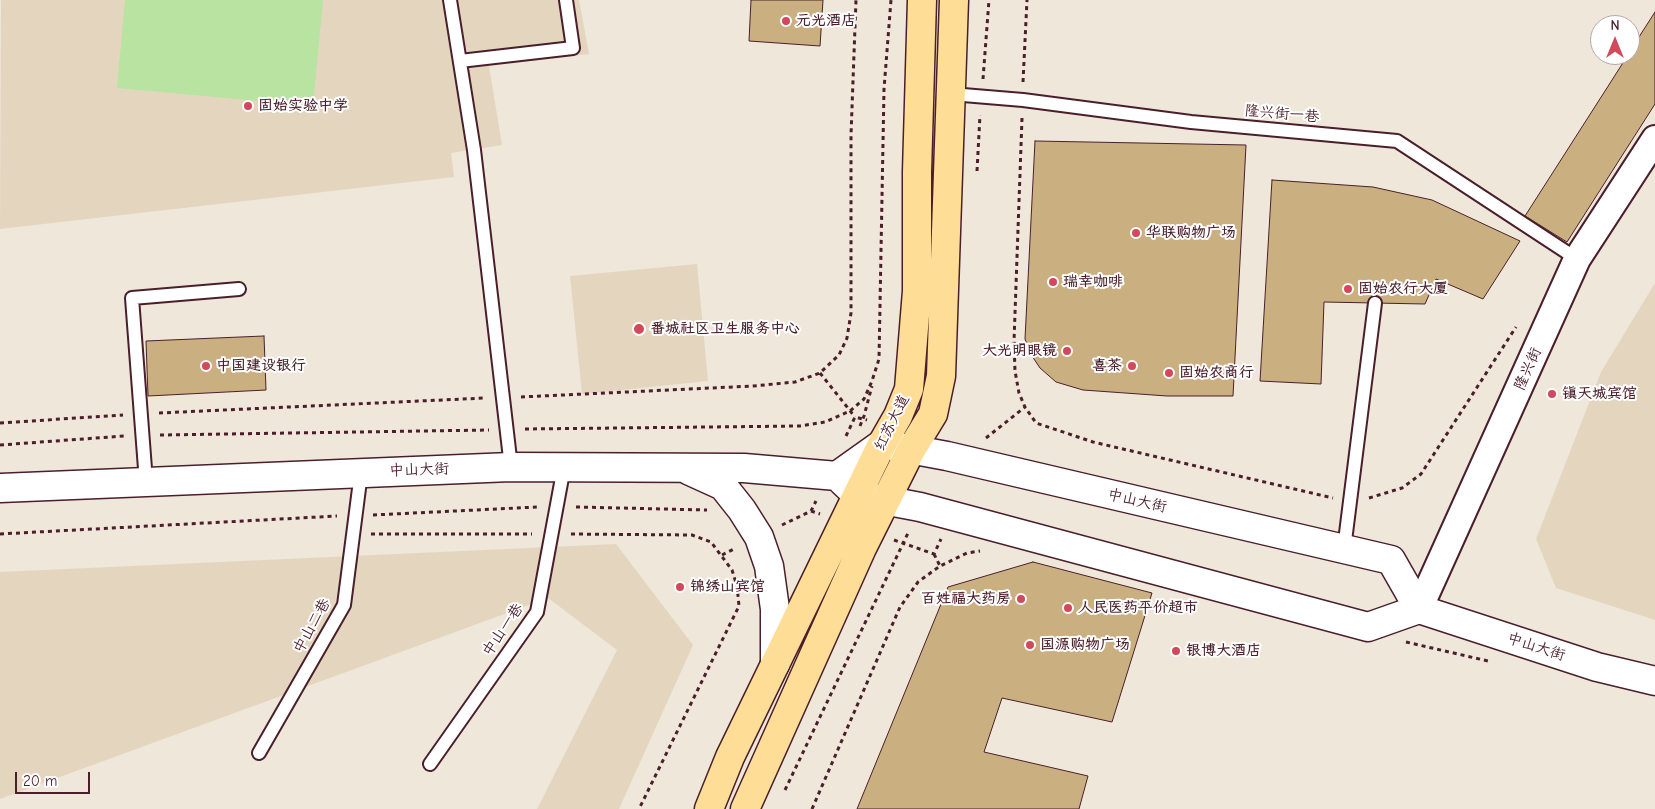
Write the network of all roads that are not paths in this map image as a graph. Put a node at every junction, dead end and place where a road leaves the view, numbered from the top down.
1 (450, 0) edge
2 (566, 0) edge
3 (922, 0) edge
4 (954, 0) edge
5 (460, 61) junction
6 (951, 94) junction
7 (1655, 139) edge
8 (1577, 259) junction
9 (239, 289) dead end
10 (1375, 303) dead end
11 (882, 444) junction
12 (911, 450) junction
13 (511, 467) junction
14 (564, 467) junction
15 (682, 468) junction
16 (361, 473) junction
17 (837, 476) junction
18 (146, 482) junction
19 (0, 488) edge
20 (857, 495) junction
21 (885, 501) junction
22 (1344, 549) junction
23 (1419, 609) junction
24 (776, 664) junction
25 (1655, 682) edge
26 (259, 753) dead end
27 (430, 764) dead end
28 (709, 809) edge
29 (745, 809) edge

1 - 5 lane
2 - 5 lane
3 - 11 main road, 红苏大道
4 - 6 main road, 红苏大道
5 - 13 lane
6 - 8 lane, 隆兴街一巷
6 - 12 main road, 红苏大道
7 - 8 street, 隆兴街
8 - 23 street, 隆兴街
9 - 18 lane
10 - 22 lane
11 - 12 main road, 中山大街
11 - 17 main road
11 - 20 main road, 红苏大道
12 - 21 main road, 红苏大道
12 - 22 main road, 中山大街
13 - 14 main road, 中山大街
13 - 16 main road, 中山大街
14 - 15 main road, 中山大街
14 - 27 lane, 中山一巷
15 - 17 main road, 中山大街
15 - 24 main road
16 - 18 main road, 中山大街
16 - 26 lane, 中山二巷
17 - 20 main road
18 - 19 main road, 中山大街
20 - 21 main road
20 - 24 main road, 红苏大道
21 - 23 main road
21 - 29 main road, 红苏大道
22 - 23 main road, 中山大街
23 - 25 main road, 中山大街
24 - 28 main road, 红苏大道

